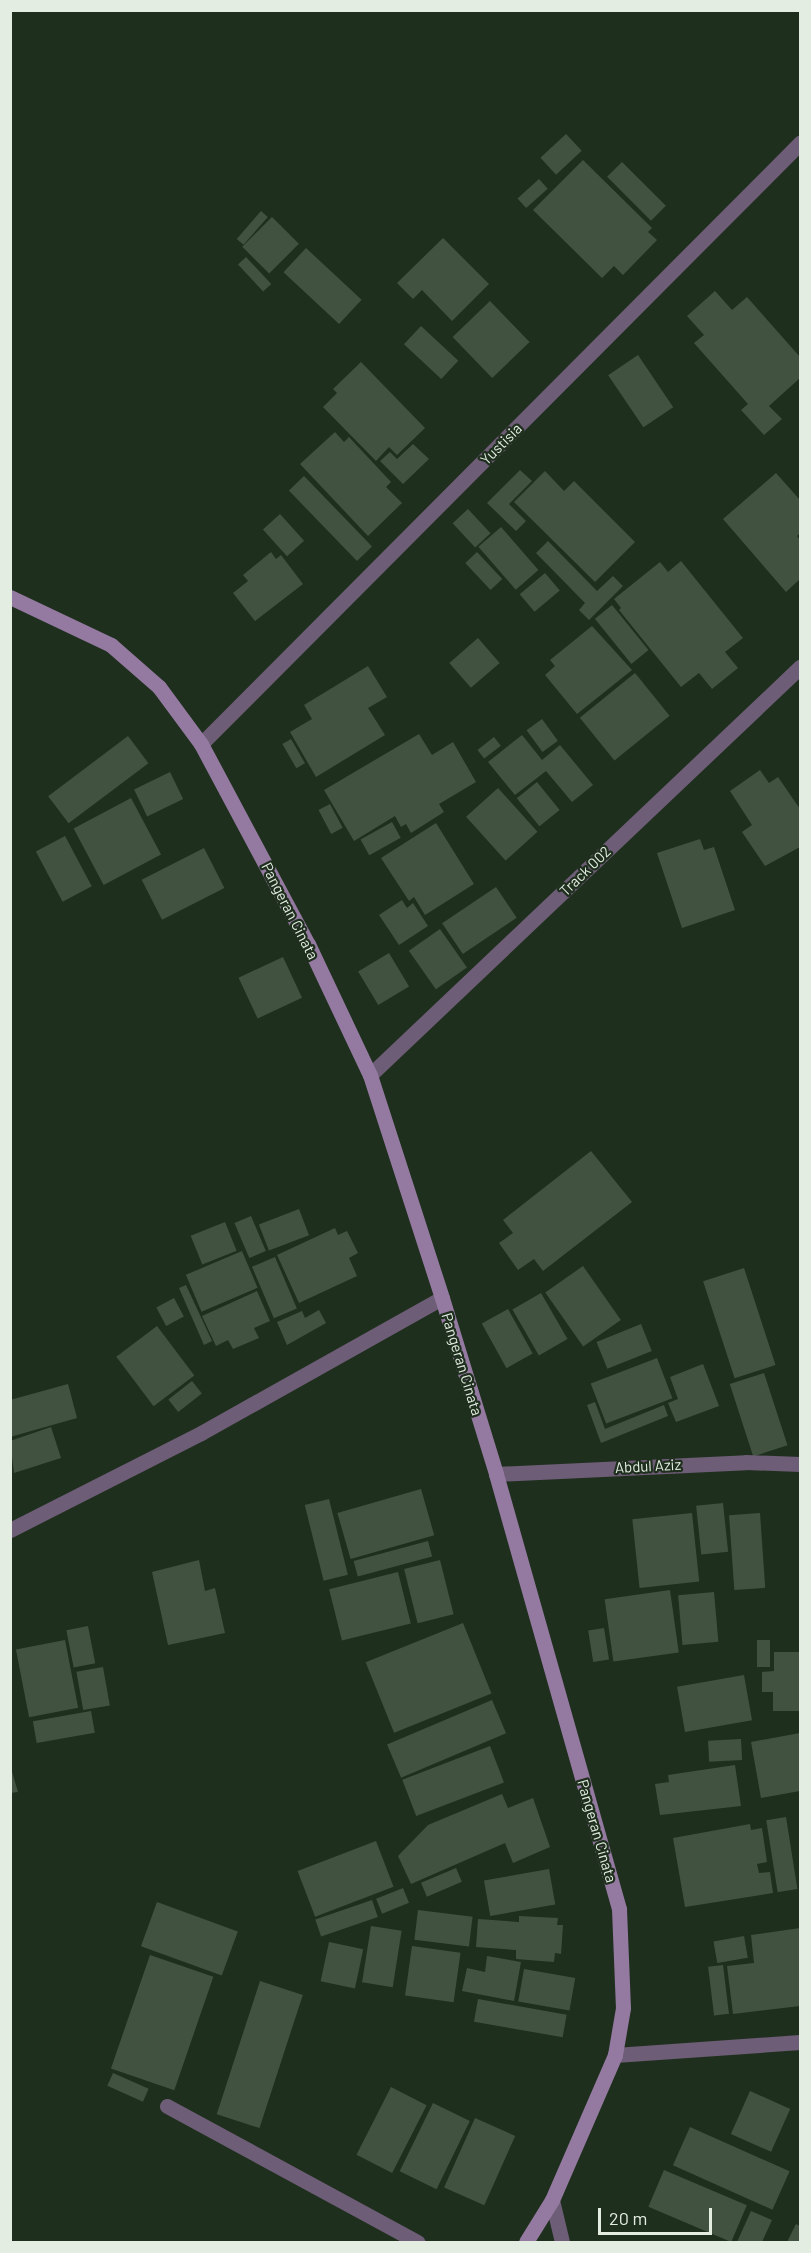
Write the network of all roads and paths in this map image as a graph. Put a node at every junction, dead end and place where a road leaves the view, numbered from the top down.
1 (801, 143) edge
2 (10, 597) edge
3 (801, 667) edge
4 (201, 744) junction
5 (370, 1076) junction
6 (442, 1298) junction
7 (801, 1464) edge
8 (496, 1474) junction
9 (10, 1530) edge
10 (801, 2042) edge
11 (615, 2055) junction
12 (166, 2106) dead end
13 (552, 2200) junction
14 (417, 2242) edge
15 (526, 2242) edge
16 (562, 2242) edge

1 - 4 street, Yustisia
2 - 4 street, Pangeran Cinata
3 - 5 street, Track 002
4 - 5 street, Pangeran Cinata
5 - 6 street, Pangeran Cinata
6 - 8 street, Pangeran Cinata
6 - 9 street
7 - 8 street, Abdul Aziz
8 - 11 street, Pangeran Cinata
10 - 11 street
11 - 13 street, Pangeran Cinata
12 - 14 street
13 - 15 street, Pangeran Cinata
13 - 16 street

